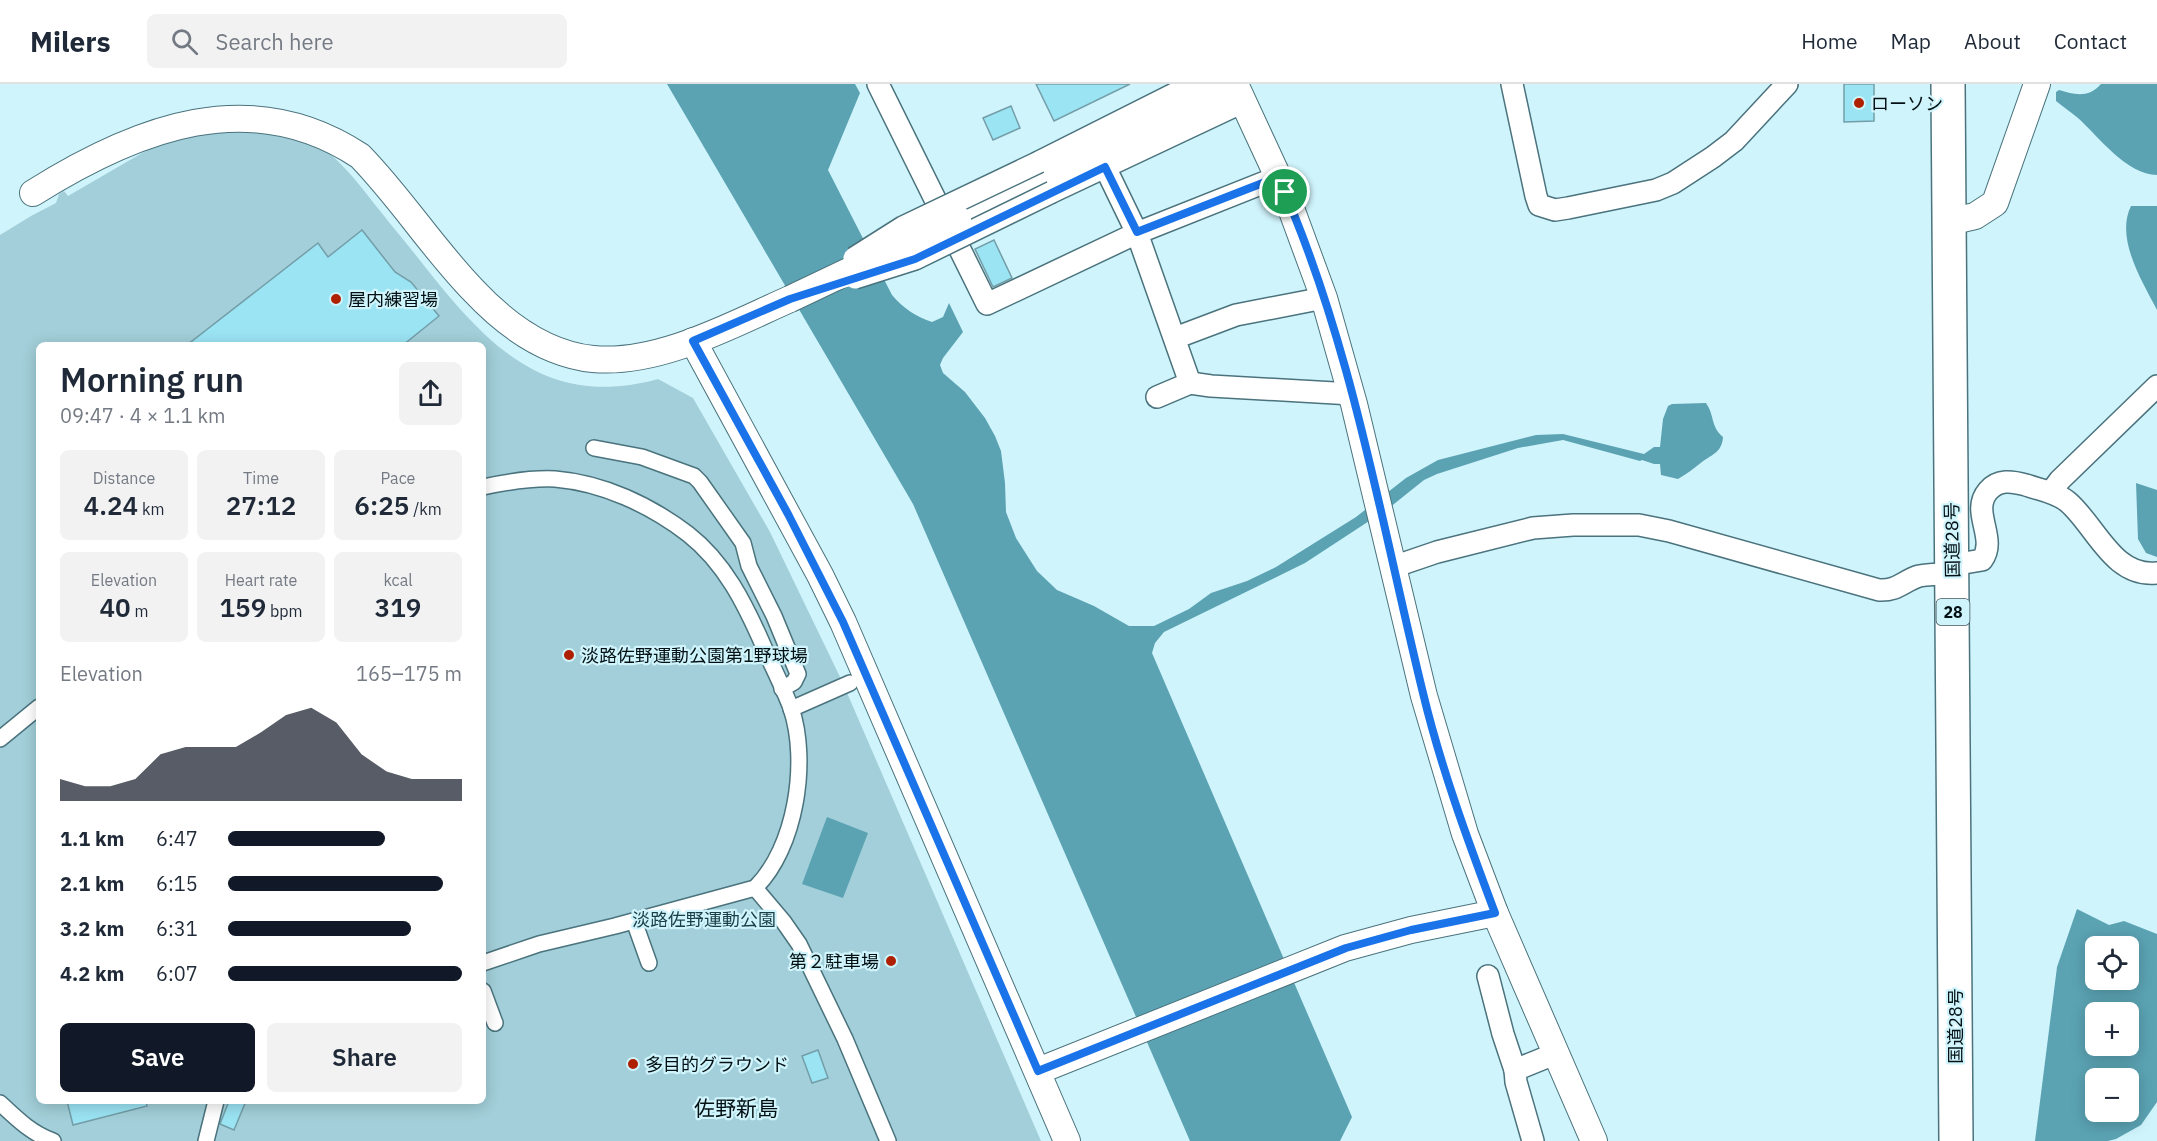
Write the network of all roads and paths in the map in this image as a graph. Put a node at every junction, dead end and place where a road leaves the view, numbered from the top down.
1 (878, 84) edge
2 (1194, 84) edge
3 (1512, 84) edge
4 (1787, 84) edge
5 (1948, 84) edge
6 (2037, 84) edge
7 (1237, 90) edge
8 (1105, 167) junction
9 (1278, 177) junction
10 (33, 194) dead end
11 (1949, 222) junction
12 (1137, 232) junction
13 (1324, 298) junction
14 (790, 299) junction
15 (1176, 338) junction
16 (693, 341) junction
17 (1190, 383) junction
18 (2157, 386) edge
19 (1352, 394) junction
20 (1157, 397) dead end
21 (594, 448) dead end
22 (486, 484) edge
23 (2051, 492) junction
24 (1393, 567) junction
25 (1952, 569) junction
26 (2157, 573) edge
27 (850, 683) dead end
28 (782, 689) junction
29 (36, 709) edge
30 (791, 709) junction
31 (0, 739) edge
32 (755, 888) junction
33 (1495, 913) junction
34 (634, 921) junction
35 (486, 962) edge
36 (649, 963) dead end
37 (1488, 976) dead end
38 (486, 1000) edge
39 (495, 1023) dead end
40 (1557, 1053) junction
41 (1515, 1070) junction
42 (1038, 1071) junction
43 (0, 1103) edge
44 (215, 1104) edge
45 (211, 1125) junction
46 (26, 1134) edge
47 (53, 1141) edge
48 (207, 1141) edge
49 (216, 1141) edge
50 (888, 1141) edge
51 (1068, 1141) edge
52 (1533, 1141) edge
53 (1594, 1141) edge
54 (1956, 1141) edge

1 - 12 street
2 - 14 street, bridge
3 - 4 street
5 - 11 highway, 国道28号 / 28
6 - 11 street
7 - 8 street
7 - 9 street
7 - 14 street, bridge
8 - 12 street
8 - 14 street, bridge
9 - 12 street
9 - 13 street
10 - 16 street
11 - 25 highway, 国道28号 / 28
12 - 15 street
13 - 15 street
13 - 19 street
14 - 16 street
15 - 17 street
16 - 42 street
17 - 19 street
17 - 20 street
18 - 23 street
19 - 24 street
21 - 28 street
22 - 28 street
23 - 25 street
23 - 26 street
24 - 25 street
24 - 33 street
25 - 54 highway, 国道28号 / 28
27 - 30 street
28 - 30 street
29 - 31 street
30 - 32 street
32 - 34 street
32 - 50 street
33 - 40 street
33 - 42 street
34 - 35 street
34 - 36 street
37 - 41 street
38 - 39 street
40 - 41 street
40 - 53 street
41 - 52 street
42 - 51 street
43 - 46 street
44 - 45 street
45 - 48 street
45 - 49 street
46 - 47 street

